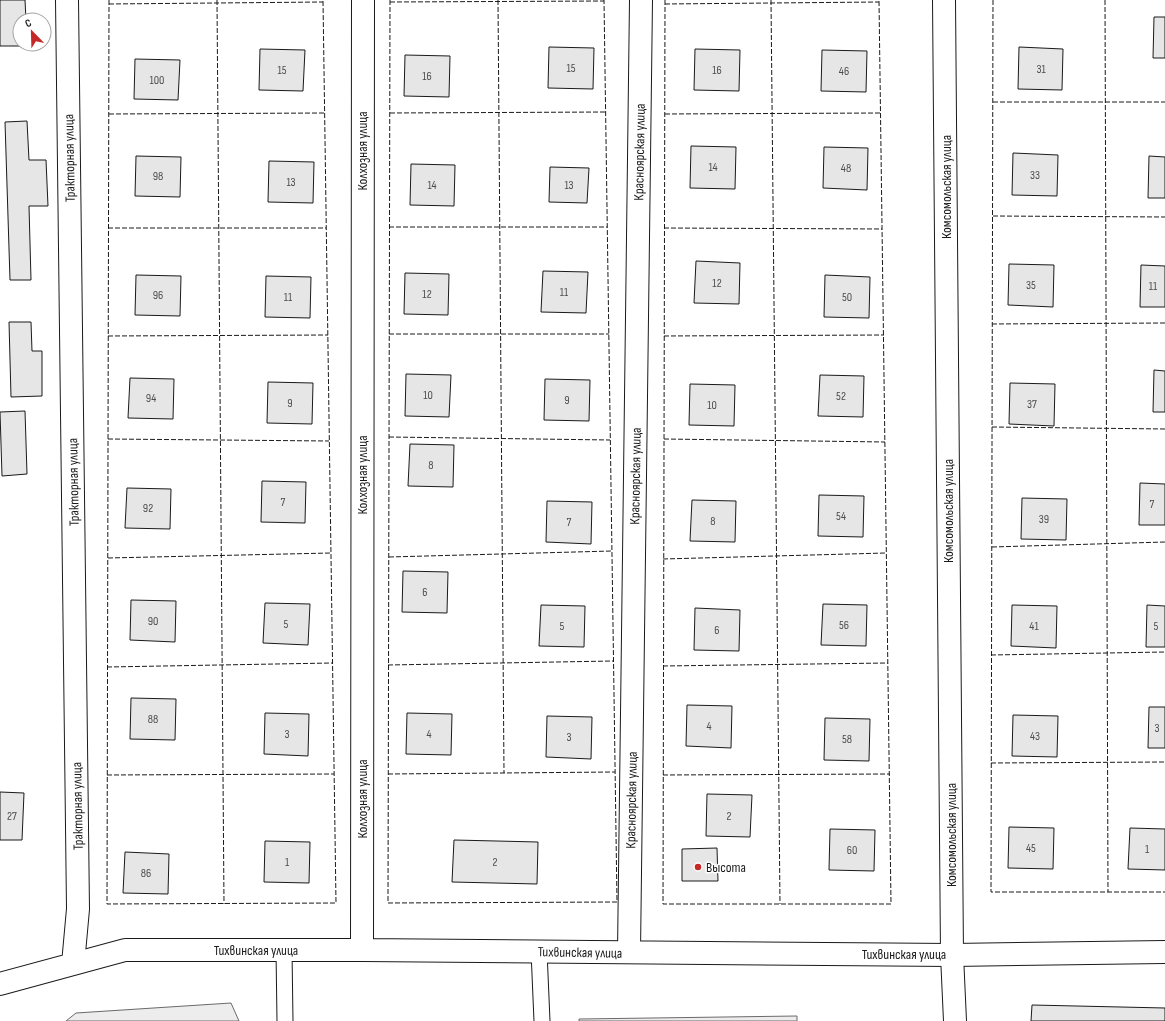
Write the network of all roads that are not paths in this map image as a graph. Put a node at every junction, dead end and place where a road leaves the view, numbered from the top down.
1 (67, 0) edge
2 (362, 0) edge
3 (642, 0) edge
4 (944, 0) edge
5 (284, 950) junction
6 (362, 950) junction
7 (539, 951) junction
8 (629, 952) junction
9 (1165, 952) edge
10 (952, 955) junction
11 (73, 964) junction
12 (0, 984) edge
13 (285, 1021) edge
14 (542, 1021) edge
15 (955, 1021) edge

1 - 11 street, Тракторная улица
2 - 6 street, Колхозная улица
3 - 8 street, Красноярская улица
4 - 10 street, Комсомольская улица
5 - 6 street, Тихвинская улица
5 - 11 street, Тихвинская улица
5 - 13 lane
6 - 7 street, Тихвинская улица
7 - 8 street, Тихвинская улица
7 - 14 lane
8 - 10 street, Тихвинская улица
9 - 10 street, Тихвинская улица
10 - 15 street, Комсомольская улица
11 - 12 street, Тихвинская улица

